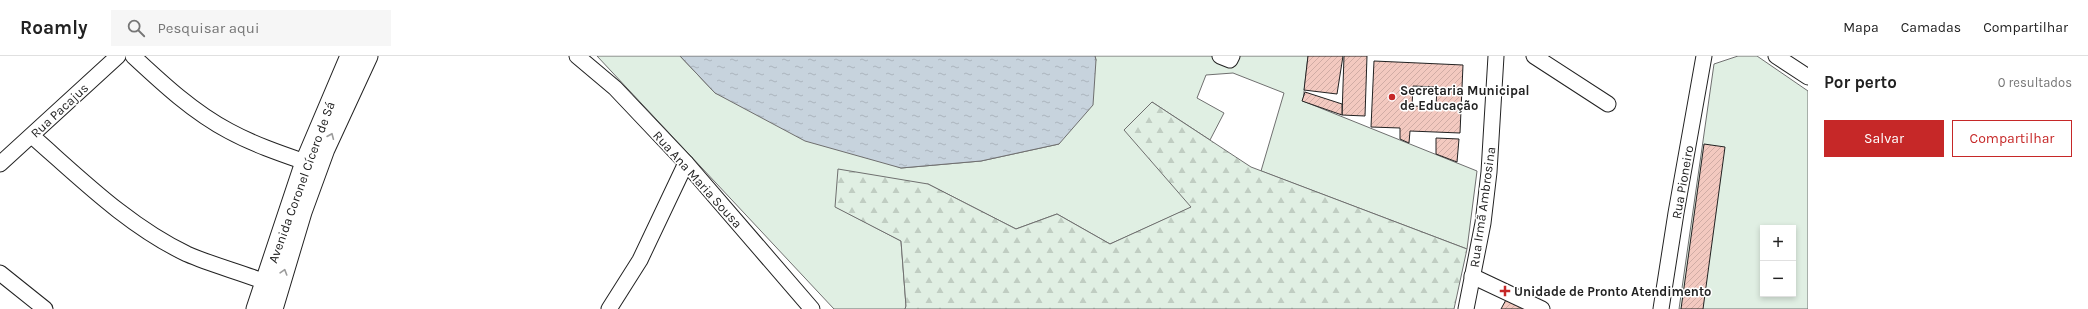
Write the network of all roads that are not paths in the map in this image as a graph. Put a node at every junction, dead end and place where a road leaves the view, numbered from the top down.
1 (118, 56) edge
2 (132, 56) edge
3 (350, 56) edge
4 (368, 56) edge
5 (577, 56) edge
6 (1220, 56) edge
7 (1232, 56) edge
8 (1496, 56) edge
9 (1534, 56) edge
10 (1704, 56) edge
11 (1776, 56) edge
12 (1808, 77) edge
13 (1608, 104) dead end
14 (32, 136) junction
15 (305, 162) junction
16 (686, 163) junction
17 (0, 164) edge
18 (0, 272) edge
19 (1472, 276) junction
20 (265, 282) junction
21 (45, 309) edge
22 (256, 309) edge
23 (273, 309) edge
24 (609, 309) edge
25 (812, 309) edge
26 (1466, 309) edge
27 (1542, 309) edge
28 (1661, 309) edge

1 - 14 street, Rua Pacajus
2 - 15 street
3 - 15 main road, Avenida Coronel Cícero de Sá
23 -> 4 main road, Avenida Coronel Cícero de Sá
5 - 16 street, Rua Ana Maria Sousa
6 - 7 street
8 - 19 street, Rua Irmã Ambrosina
9 - 13 street
10 - 28 street, Rua Pioneiro
11 - 12 street
14 - 17 street, Rua Pacajus
14 - 20 street
15 - 20 main road, Avenida Coronel Cícero de Sá
16 - 24 street
16 - 25 street, Rua Ana Maria Sousa
18 - 21 street
19 - 26 street, Rua Irmã Ambrosina
19 - 27 street
20 - 22 main road, Avenida Coronel Cícero de Sá

